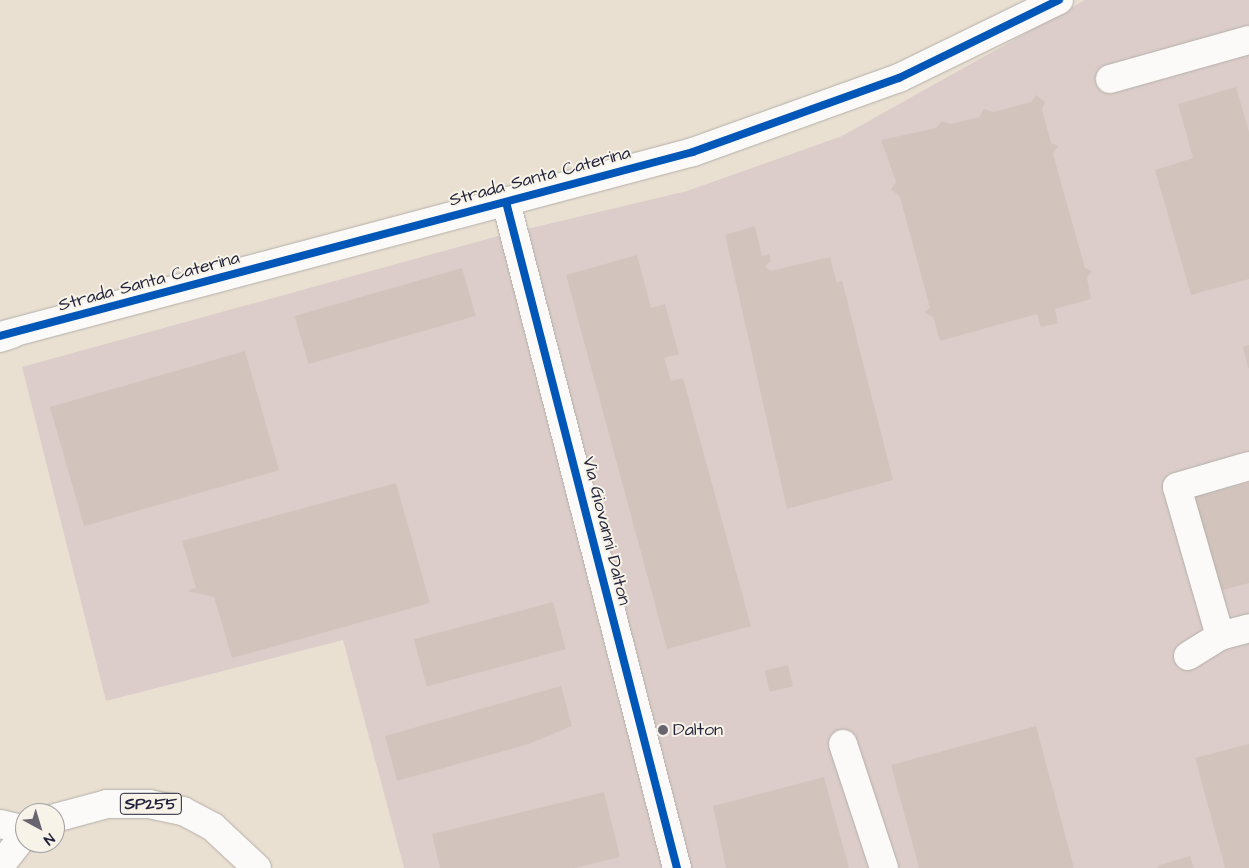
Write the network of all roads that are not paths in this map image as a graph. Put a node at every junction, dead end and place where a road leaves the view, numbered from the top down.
1 (1059, 0) edge
2 (1249, 40) edge
3 (1110, 79) dead end
4 (506, 202) junction
5 (4, 336) edge
6 (1249, 466) edge
7 (1249, 628) edge
8 (1220, 636) junction
9 (1188, 656) dead end
10 (843, 744) dead end
11 (65, 815) edge
12 (0, 824) edge
13 (15, 829) edge
14 (15, 834) edge
15 (0, 838) edge
16 (15, 846) edge
17 (0, 866) edge
18 (257, 868) edge
19 (677, 868) edge
20 (884, 868) edge

1 - 4 main road, Strada Santa Caterina
2 - 3 main road
4 - 5 main road, Strada Santa Caterina
4 - 19 main road, Via Giovanni Dalton
6 - 8 main road
7 - 8 main road
8 - 9 main road
10 - 20 main road
11 - 18 main road, SP255
12 - 13 main road
14 - 15 main road
16 - 17 main road

